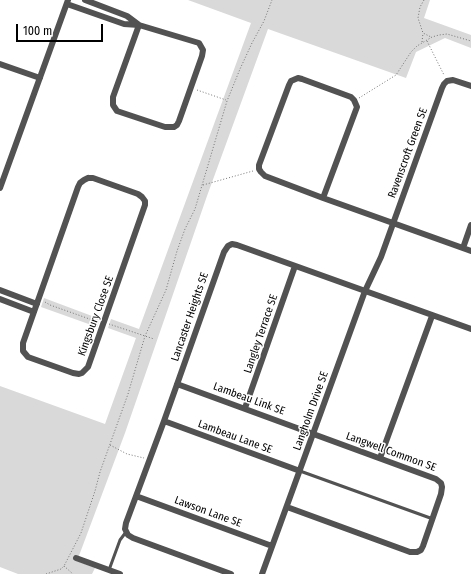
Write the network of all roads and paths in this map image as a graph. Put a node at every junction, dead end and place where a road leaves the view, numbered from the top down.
1 (85, 0) edge
2 (272, 0) edge
3 (424, 0) edge
4 (68, 2) edge
5 (139, 25) junction
6 (423, 33) junction
7 (432, 37) junction
8 (426, 40) junction
9 (471, 41) edge
10 (422, 43) junction
11 (0, 64) edge
12 (40, 78) junction
13 (447, 81) junction
14 (471, 86) edge
15 (191, 87) junction
16 (227, 100) junction
17 (354, 100) junction
18 (259, 169) junction
19 (202, 186) junction
20 (0, 188) edge
21 (323, 198) junction
22 (393, 223) junction
23 (471, 225) edge
24 (463, 248) junction
25 (471, 251) edge
26 (381, 257) joint
27 (295, 266) junction
28 (0, 290) edge
29 (365, 291) junction
30 (0, 299) edge
31 (38, 301) junction
32 (34, 312) junction
33 (432, 316) junction
34 (104, 323) junction
35 (471, 329) edge
36 (145, 336) junction
37 (154, 339) dead end
38 (177, 384) junction
39 (245, 408) junction
40 (164, 422) junction
41 (313, 434) junction
42 (110, 445) junction
43 (144, 458) dead end
44 (380, 458) junction
45 (300, 470) junction
46 (136, 496) junction
47 (287, 507) junction
48 (433, 518) junction
49 (126, 532) junction
50 (272, 546) junction
51 (76, 558) dead end
52 (64, 566) junction
53 (109, 570) junction
54 (46, 574) edge
55 (73, 574) edge
56 (120, 574) edge
57 (231, 574) edge
58 (262, 574) edge

1 - 5 street
2 - 16 path
3 - 6 path
4 - 5 street
4 - 12 street
5 - 15 street
5 - 15 street
6 - 7 path
6 - 10 path
7 - 8 path
7 - 9 path
8 - 10 path
8 - 13 path
10 - 17 path
11 - 12 street
12 - 20 street
13 - 14 street
13 - 22 street, Ravenscroft Green SE
15 - 16 path
16 - 19 path
17 - 18 street
17 - 21 street
18 - 19 path
18 - 21 street
19 - 36 path
21 - 22 street
22 - 24 street
22 - 26 street, Ravenscroft Green SE
23 - 24 street
24 - 25 street
26 - 29 street, Langholm Drive SE
27 - 29 street, Lancaster Heights SE
27 - 38 street, Lancaster Heights SE
27 - 39 street, Langley Terrace SE
28 - 31 street
29 - 33 street, Lancaster Heights SE
29 - 41 street, Langholm Drive SE
30 - 32 street
31 - 32 street, Kingsbury Close SE
31 - 34 path
31 - 34 street, Kingsbury Close SE
32 - 34 street, Kingsbury Close SE
33 - 35 street, Lancaster Heights SE
33 - 44 street
34 - 36 path
36 - 37 path
36 - 42 path
38 - 39 street, Lambeau Link SE
38 - 40 street, Lancaster Heights SE
39 - 41 street, Lambeau Link SE
40 - 45 street, Lambeau Lane SE
40 - 46 street, Lancaster Heights SE
41 - 44 street, Langwell Common SE
41 - 45 street, Langholm Drive SE
42 - 43 path
42 - 52 path
44 - 48 street, Langwell Common SE
45 - 47 street, Langholm Drive SE
45 - 48 lane
46 - 49 street, Lancaster Heights SE
46 - 50 street, Lawson Lane SE
47 - 48 street, Langwell Common SE
47 - 50 street, Langholm Drive SE
49 - 53 lane
49 - 57 street
50 - 58 street, Langholm Drive SE
51 - 53 street
52 - 54 path
52 - 55 path
53 - 56 street

